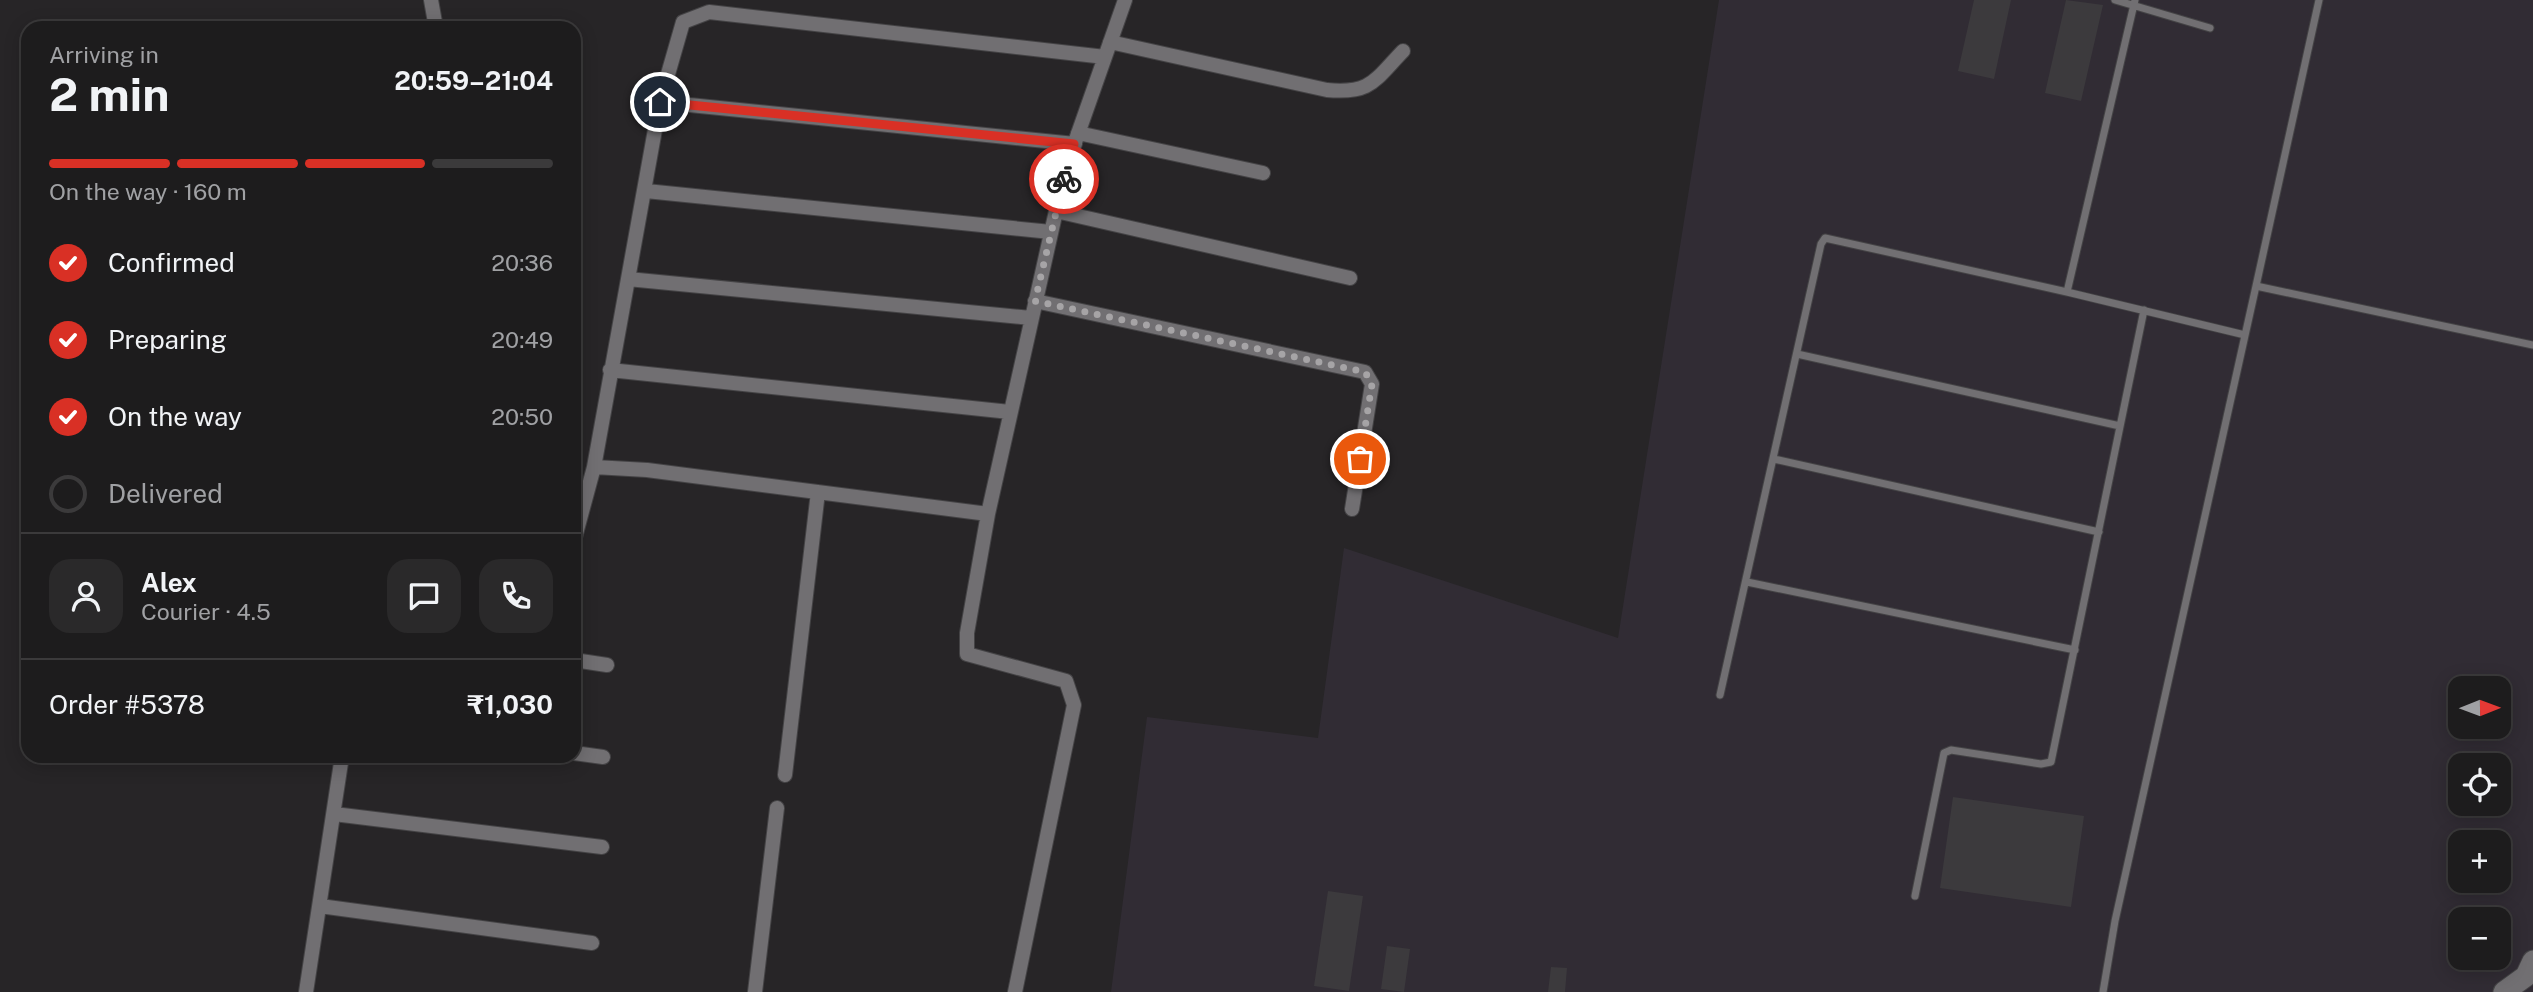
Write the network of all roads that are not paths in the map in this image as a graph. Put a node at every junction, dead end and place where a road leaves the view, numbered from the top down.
1 (431, 0) edge
2 (1125, 0) edge
3 (2115, 0) edge
4 (2319, 0) edge
5 (2135, 2) edge
6 (435, 21) edge
7 (2210, 28) dead end
8 (1110, 42) junction
9 (1403, 51) dead end
10 (1105, 57) junction
11 (660, 102) junction
12 (1076, 138) junction
13 (1263, 173) dead end
14 (646, 191) junction
15 (1056, 211) junction
16 (1051, 232) junction
17 (1350, 278) dead end
18 (628, 279) junction
19 (2256, 286) junction
20 (2067, 292) junction
21 (1035, 301) junction
22 (2144, 310) junction
23 (1031, 318) junction
24 (2245, 335) junction
25 (2533, 345) edge
26 (1797, 354) junction
27 (610, 370) junction
28 (1010, 412) junction
29 (2120, 426) junction
30 (1774, 459) junction
31 (594, 467) junction
32 (818, 492) junction
33 (1352, 509) dead end
34 (988, 514) junction
35 (581, 515) edge
36 (2099, 532) junction
37 (1747, 582) junction
38 (2074, 650) junction
39 (581, 661) edge
40 (607, 664) dead end
41 (1720, 695) dead end
42 (581, 754) edge
43 (603, 757) dead end
44 (341, 763) edge
45 (785, 775) dead end
46 (776, 808) dead end
47 (334, 814) junction
48 (602, 847) dead end
49 (1915, 896) dead end
50 (320, 906) junction
51 (592, 943) dead end
52 (2533, 961) edge
53 (306, 992) edge
54 (755, 992) edge
55 (1015, 992) edge
56 (2104, 992) edge
57 (2504, 992) edge

1 - 6 street
2 - 8 street
3 - 5 lane
4 - 19 lane
5 - 7 lane
5 - 20 lane
8 - 9 street
8 - 10 street
10 - 11 street
10 - 12 street
11 - 12 street
11 - 14 street
12 - 13 street
12 - 15 street
14 - 16 street
14 - 18 street
15 - 16 street
15 - 17 street
16 - 21 street
18 - 23 street
18 - 27 street
19 - 24 lane
19 - 25 lane
20 - 22 lane
20 - 26 lane
21 - 23 street
21 - 33 street
22 - 24 lane
22 - 29 lane
23 - 28 street
24 - 56 lane
26 - 29 lane
26 - 30 lane
27 - 28 street
27 - 31 street
28 - 34 street
29 - 36 lane
30 - 36 lane
30 - 37 lane
31 - 32 street
31 - 35 street
32 - 34 street
32 - 45 street
34 - 55 street
36 - 38 lane
37 - 38 lane
37 - 41 lane
38 - 49 lane
39 - 40 street
42 - 43 street
44 - 47 street
46 - 54 street
47 - 48 street
47 - 50 street
50 - 51 street
50 - 53 street
52 - 57 street

